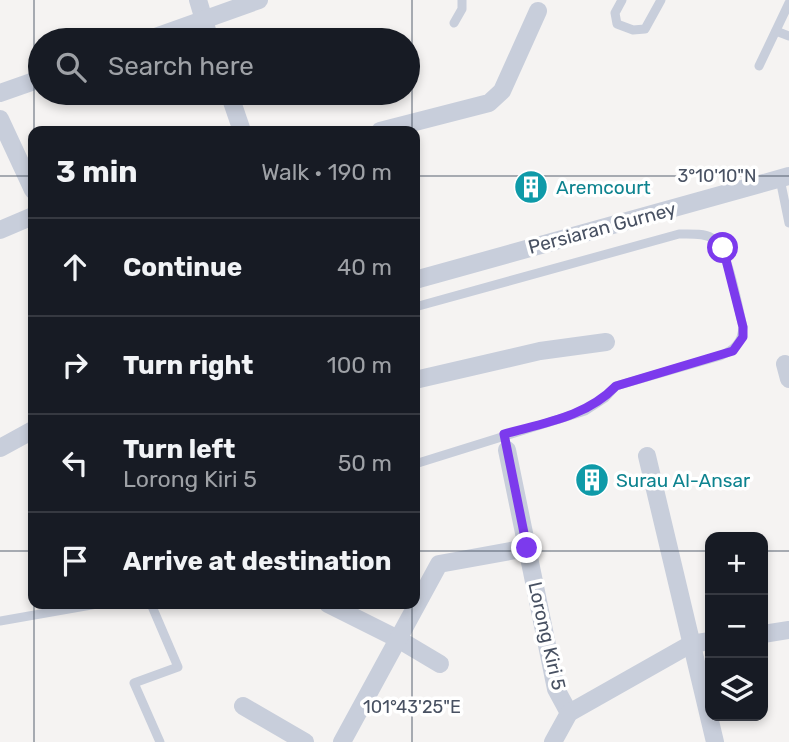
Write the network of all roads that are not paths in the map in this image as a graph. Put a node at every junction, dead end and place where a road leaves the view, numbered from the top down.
1 (198, 0) edge
2 (259, 0) edge
3 (462, 0) edge
4 (622, 0) edge
5 (661, 0) edge
6 (789, 2) edge
7 (538, 10) dead end
8 (203, 20) junction
9 (454, 23) dead end
10 (180, 28) edge
11 (206, 28) edge
12 (776, 31) junction
13 (789, 36) edge
14 (760, 66) dead end
15 (28, 83) edge
16 (0, 93) edge
17 (233, 105) edge
18 (0, 119) edge
19 (240, 126) edge
20 (399, 126) edge
21 (785, 177) edge
22 (28, 179) edge
23 (28, 218) edge
24 (789, 223) edge
25 (1, 228) edge
26 (420, 279) edge
27 (420, 306) edge
28 (606, 342) dead end
29 (420, 379) edge
30 (28, 433) edge
31 (506, 442) junction
32 (0, 448) edge
33 (647, 456) dead end
34 (420, 463) edge
35 (527, 548) junction
36 (420, 599) edge
37 (68, 609) edge
38 (153, 609) edge
39 (338, 609) edge
40 (414, 609) edge
41 (0, 621) edge
42 (789, 630) edge
43 (768, 633) edge
44 (398, 639) junction
45 (705, 642) edge
46 (691, 644) junction
47 (440, 664) dead end
48 (243, 706) dead end
49 (569, 713) junction
50 (160, 742) edge
51 (305, 742) edge
52 (342, 742) edge
53 (552, 742) edge
54 (715, 742) edge

1 - 8 street
2 - 8 street
3 - 9 lane
4 - 5 lane
6 - 12 lane
7 - 20 street
8 - 10 street
8 - 11 street
12 - 13 lane
12 - 14 lane
15 - 16 street
17 - 19 street
18 - 22 street
21 - 24 lane
21 - 26 street, Persiaran Gurney
23 - 25 street
27 - 31 lane
28 - 29 street
30 - 32 street
31 - 34 lane
31 - 35 street, Lorong Kiri 5
33 - 46 street
35 - 36 street
35 - 49 street, Lorong Kiri 5
37 - 41 lane
38 - 50 lane
39 - 44 street
40 - 44 street
42 - 43 street
44 - 47 street
44 - 52 street
45 - 46 street
46 - 49 street
46 - 54 street
48 - 51 street
49 - 53 street

